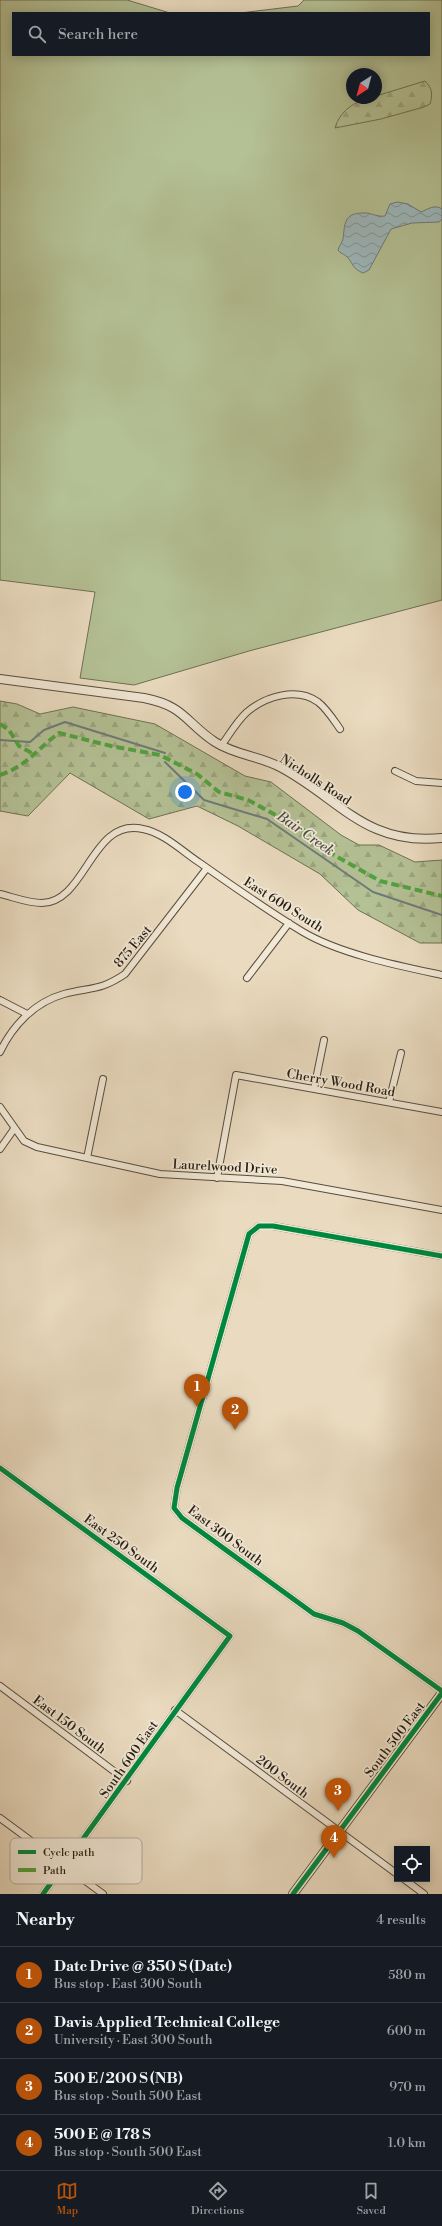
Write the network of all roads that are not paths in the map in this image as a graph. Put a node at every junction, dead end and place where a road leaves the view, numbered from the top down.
1 (0, 679) edge
2 (340, 728) dead end
3 (221, 746) junction
4 (395, 771) dead end
5 (442, 784) edge
6 (442, 838) edge
7 (207, 868) junction
8 (0, 894) edge
9 (289, 923) junction
10 (442, 975) edge
11 (247, 978) dead end
12 (0, 1000) edge
13 (28, 1014) junction
14 (324, 1040) dead end
15 (0, 1052) edge
16 (401, 1053) dead end
17 (103, 1080) dead end
18 (314, 1089) junction
19 (389, 1102) junction
20 (0, 1107) edge
21 (442, 1112) edge
22 (14, 1129) junction
23 (0, 1149) edge
24 (87, 1158) junction
25 (217, 1178) junction
26 (442, 1210) edge
27 (442, 1256) edge
28 (0, 1468) edge
29 (230, 1636) joint
30 (0, 1686) edge
31 (442, 1692) edge
32 (175, 1710) junction
33 (127, 1780) junction
34 (0, 1818) edge
35 (339, 1831) junction
36 (27, 1838) edge
37 (85, 1838) edge
38 (394, 1872) edge
39 (408, 1882) edge
40 (50, 1884) edge
41 (89, 1884) edge
42 (43, 1894) edge
43 (103, 1894) edge
44 (293, 1894) edge
45 (424, 1894) edge

1 - 3 street, Nicholls Road
2 - 3 street
3 - 6 street, Nicholls Road
4 - 5 street
7 - 8 street, East 600 South
7 - 9 street, East 600 South
7 - 13 street, 875 East
9 - 10 street, East 600 South
9 - 11 street
12 - 13 street
13 - 15 street, 875 East
14 - 18 street
16 - 19 street
17 - 24 street
18 - 19 street, Cherry Wood Road
18 - 25 street, Cherry Wood Road
19 - 21 street, Cherry Wood Road
20 - 22 street, Laurelwood Drive
22 - 23 street
22 - 24 street, Laurelwood Drive
24 - 25 street, Laurelwood Drive
25 - 26 street, Laurelwood Drive
27 - 31 street, East 300 South
28 - 29 street, East 250 South
29 - 32 street, South 600 East
30 - 33 street, East 150 South
31 - 35 street, South 500 East
32 - 33 street, South 600 East
32 - 35 street, 200 South
33 - 37 street, South 600 East
34 - 36 street
35 - 38 street, 200 South
35 - 44 street, South 500 East
39 - 45 street
40 - 42 street, South 600 East
41 - 43 street

